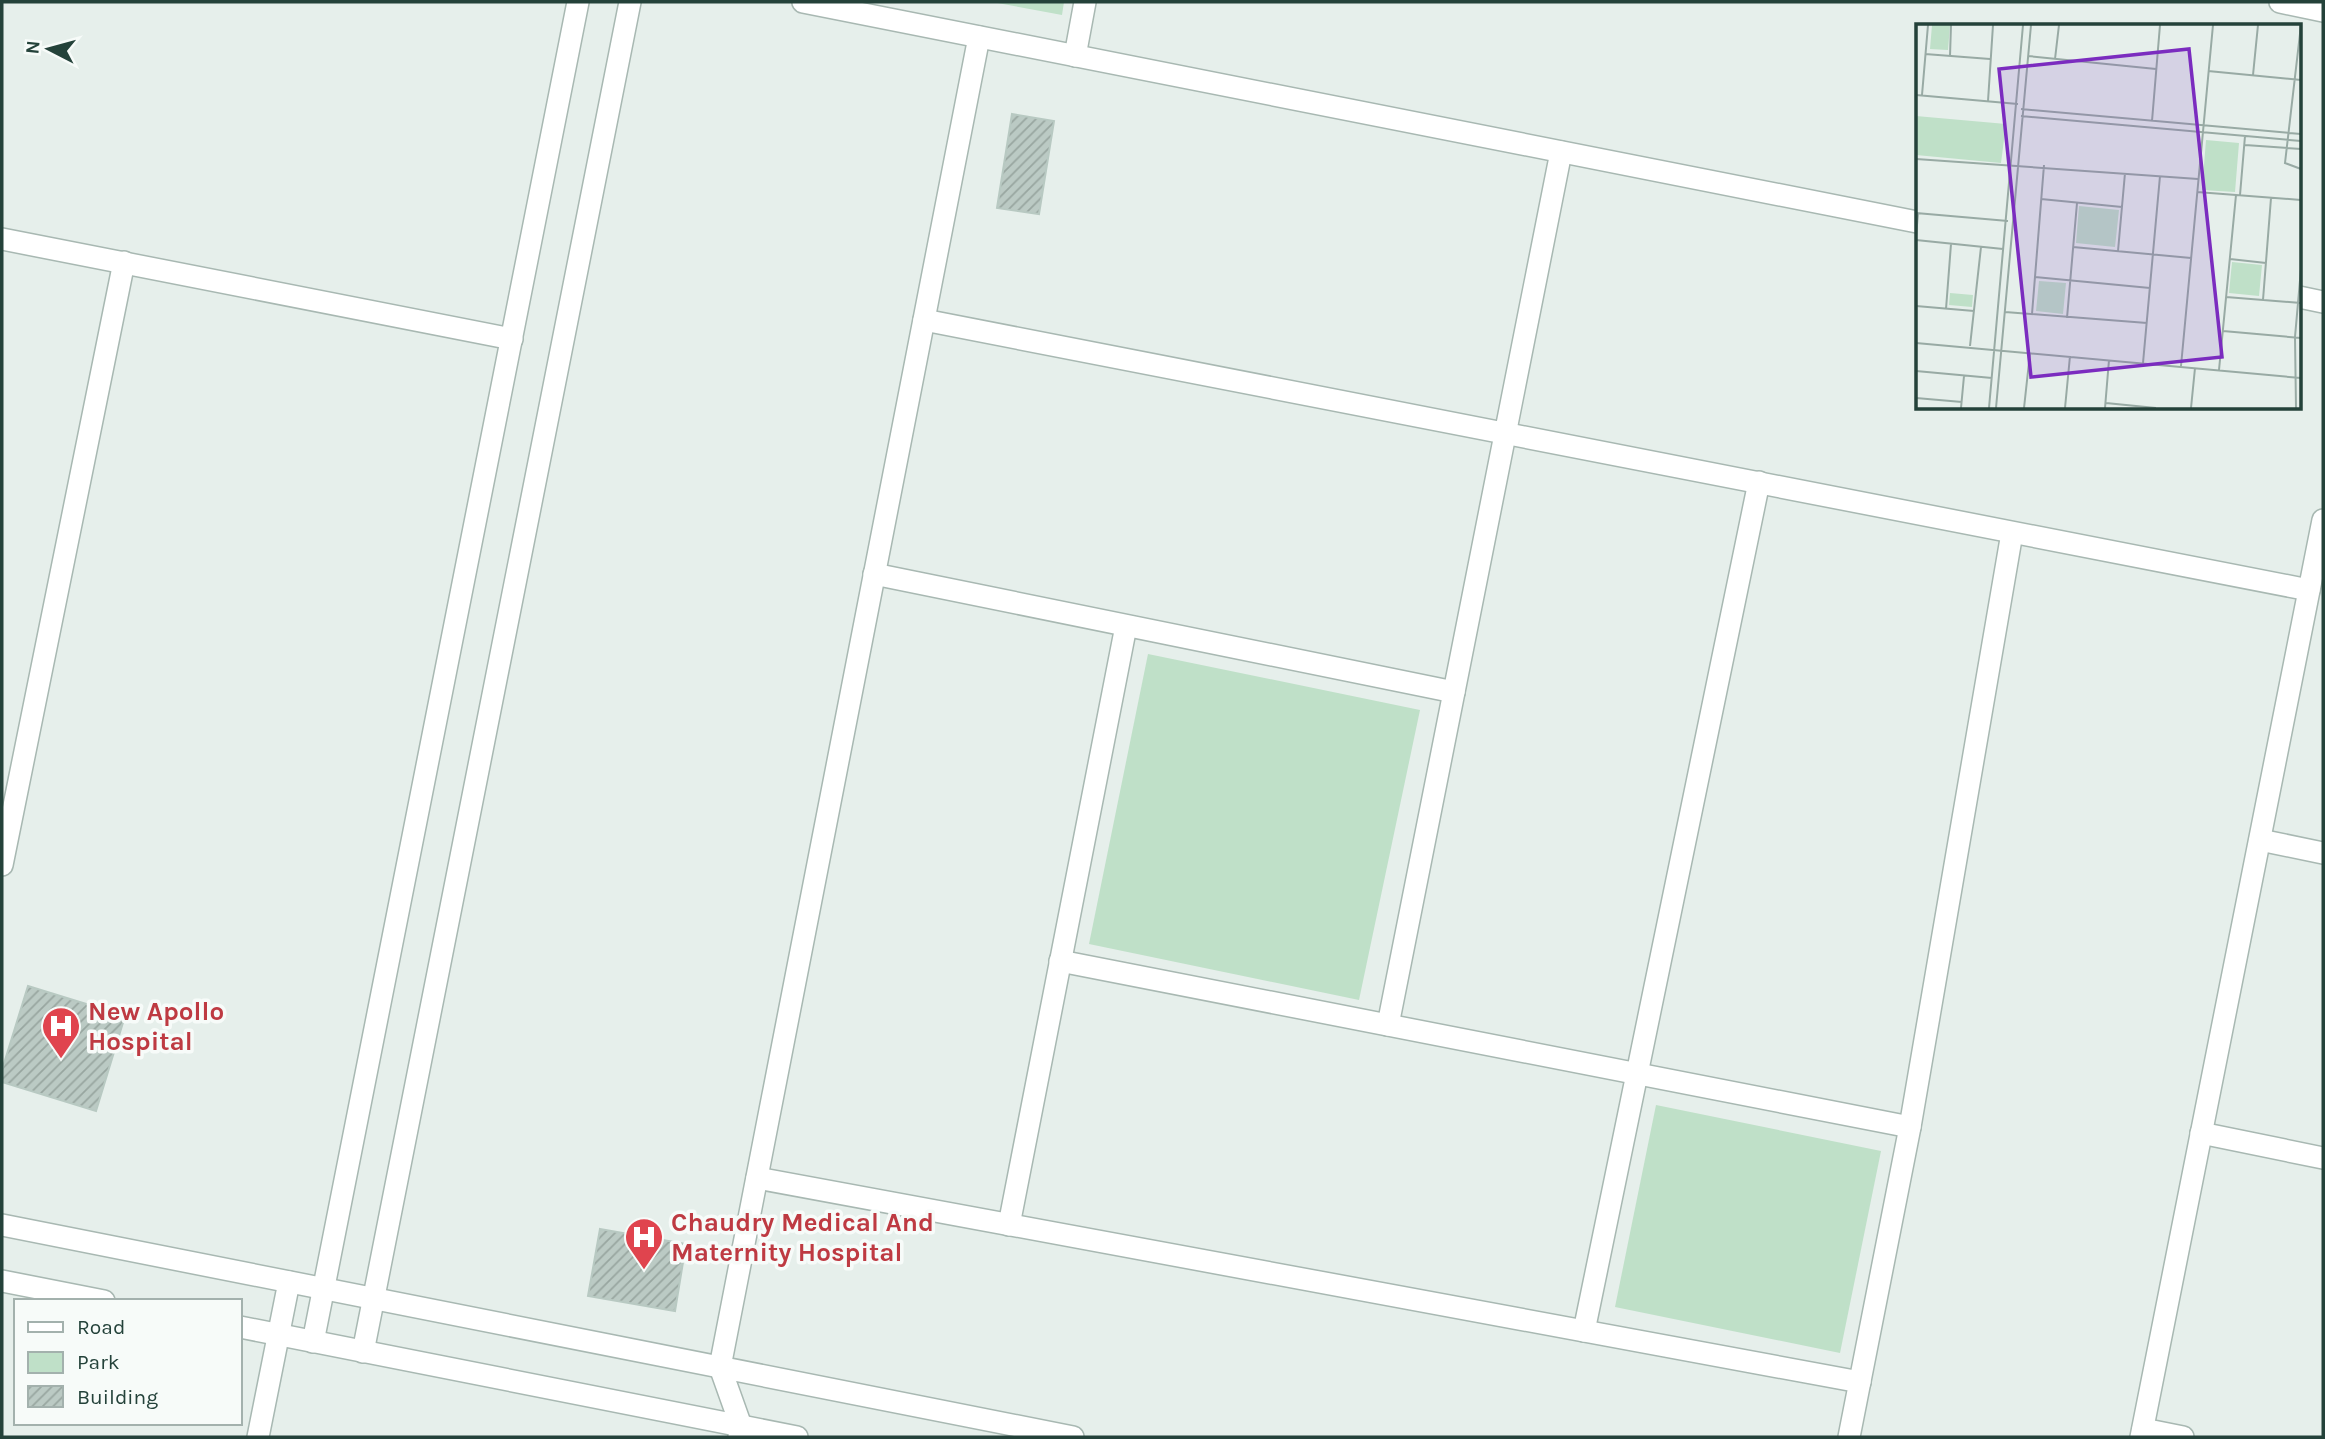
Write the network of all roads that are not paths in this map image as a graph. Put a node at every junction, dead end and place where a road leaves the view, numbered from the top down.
1 (578, 2) edge
2 (630, 2) edge
3 (803, 2) edge
4 (1085, 2) edge
5 (2280, 2) edge
6 (2323, 10) edge
7 (979, 37) junction
8 (1075, 56) junction
9 (1561, 152) junction
10 (1916, 222) edge
11 (2, 239) edge
12 (124, 262) junction
13 (2300, 297) edge
14 (2323, 302) edge
15 (924, 320) junction
16 (512, 339) junction
17 (1505, 433) junction
18 (1759, 482) junction
19 (2323, 520) edge
20 (2012, 533) junction
21 (874, 574) junction
22 (2309, 590) junction
23 (1126, 625) junction
24 (1454, 692) junction
25 (2260, 840) junction
26 (2323, 853) edge
27 (2, 865) edge
28 (1060, 961) junction
29 (1388, 1025) junction
30 (1637, 1074) junction
31 (1910, 1128) junction
32 (2201, 1133) junction
33 (2323, 1158) edge
34 (757, 1178) junction
35 (1009, 1224) junction
36 (2, 1225) edge
37 (2, 1281) edge
38 (289, 1282) junction
39 (324, 1289) junction
40 (374, 1298) junction
41 (94, 1299) edge
42 (242, 1327) edge
43 (1584, 1331) junction
44 (278, 1335) junction
45 (313, 1342) junction
46 (363, 1352) junction
47 (720, 1367) junction
48 (1860, 1382) junction
49 (740, 1432) edge
50 (2142, 1433) edge
51 (258, 1437) edge
52 (797, 1437) edge
53 (1073, 1437) edge
54 (1849, 1437) edge
55 (2183, 1437) edge

1 - 16 street
2 - 40 street
3 - 7 street
4 - 8 street
5 - 6 street
7 - 8 street
7 - 15 street
8 - 9 street
9 - 10 street
9 - 17 street
11 - 12 street
12 - 16 street
12 - 27 street
13 - 14 street
15 - 17 street
15 - 21 street
16 - 39 street
17 - 18 street
17 - 24 street
18 - 20 street
18 - 30 street
19 - 22 street
20 - 22 street
20 - 31 street
21 - 23 street
21 - 34 street
22 - 25 street
23 - 24 street
23 - 28 street
24 - 29 street
25 - 26 street
25 - 32 street
28 - 29 street
28 - 35 street
29 - 30 street
30 - 31 street
30 - 43 street
31 - 48 street
32 - 33 street
32 - 50 street
34 - 35 street
34 - 47 street
35 - 43 street
36 - 38 street
37 - 41 street
38 - 39 street
38 - 44 street
39 - 40 street
39 - 45 street
40 - 46 street
40 - 47 street
42 - 44 street
43 - 48 street
44 - 45 street
44 - 51 street
45 - 46 street
46 - 49 street
47 - 49 street
47 - 53 street
48 - 54 street
49 - 52 street
50 - 55 street

